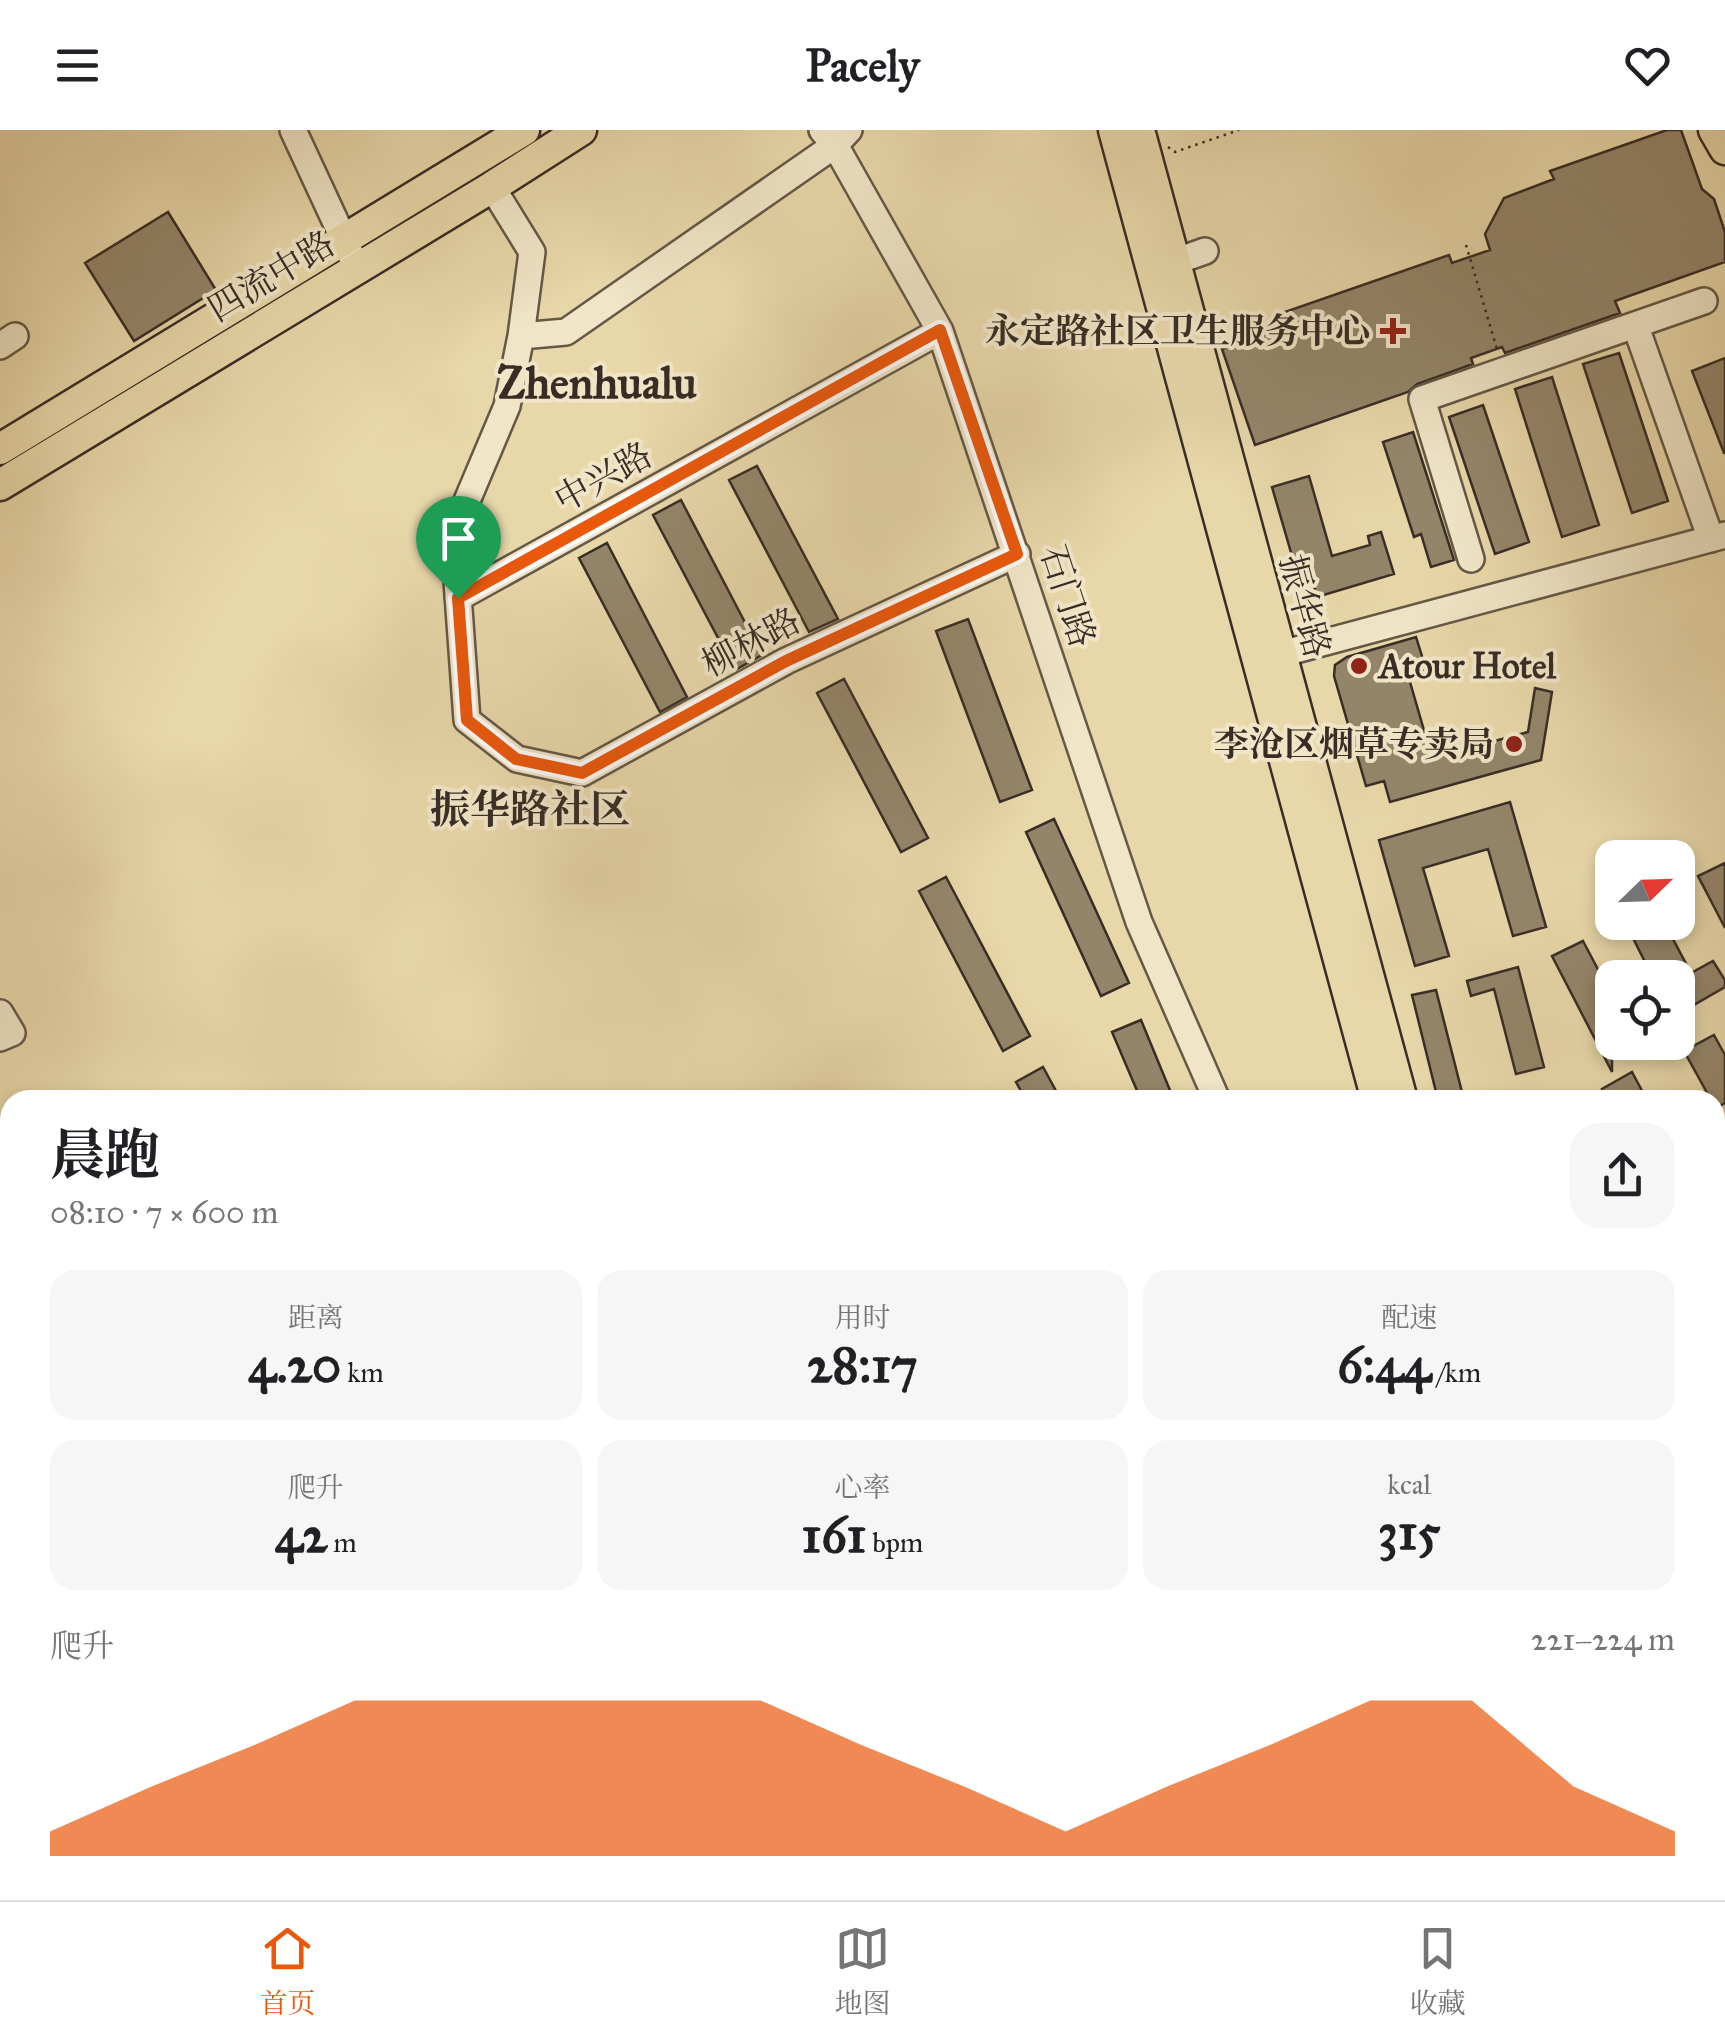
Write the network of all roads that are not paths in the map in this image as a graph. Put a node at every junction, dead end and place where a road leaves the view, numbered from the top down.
1 (293, 130) edge
2 (524, 130) edge
3 (581, 130) edge
4 (1114, 130) edge
5 (1714, 130) edge
6 (835, 135) edge
7 (1150, 136) edge
8 (1725, 149) edge
9 (492, 187) junction
10 (1205, 251) dead end
11 (350, 254) junction
12 (1174, 262) junction
13 (1704, 301) dead end
14 (1636, 327) junction
15 (940, 330) junction
16 (521, 336) junction
17 (0, 449) edge
18 (0, 484) edge
19 (1718, 537) edge
20 (1017, 554) junction
21 (1471, 558) dead end
22 (458, 598) junction
23 (1268, 658) junction
24 (0, 1013) edge
25 (0, 1038) edge
26 (1213, 1090) edge
27 (1374, 1090) edge
28 (1399, 1090) edge

1 - 11 street
2 - 11 main road, 四流中路
3 - 9 main road, 四流中路
4 - 23 main road, 振华路
5 - 8 main road
6 - 15 street, 石门路
6 - 16 street
7 - 12 main road, 振华路
9 - 11 main road, 四流中路
9 - 16 street
10 - 12 street
11 - 17 main road, 四流中路
11 - 18 main road, 四流中路
12 - 23 main road, 振华路
13 - 14 street
14 - 19 street
14 - 21 street
15 - 20 street, 石门路
15 - 22 street, 中兴路
16 - 22 street
19 - 23 street
20 - 22 street, 柳林路
20 - 26 street, 石门路
23 - 27 main road, 振华路
23 - 28 main road, 振华路
24 - 25 street

